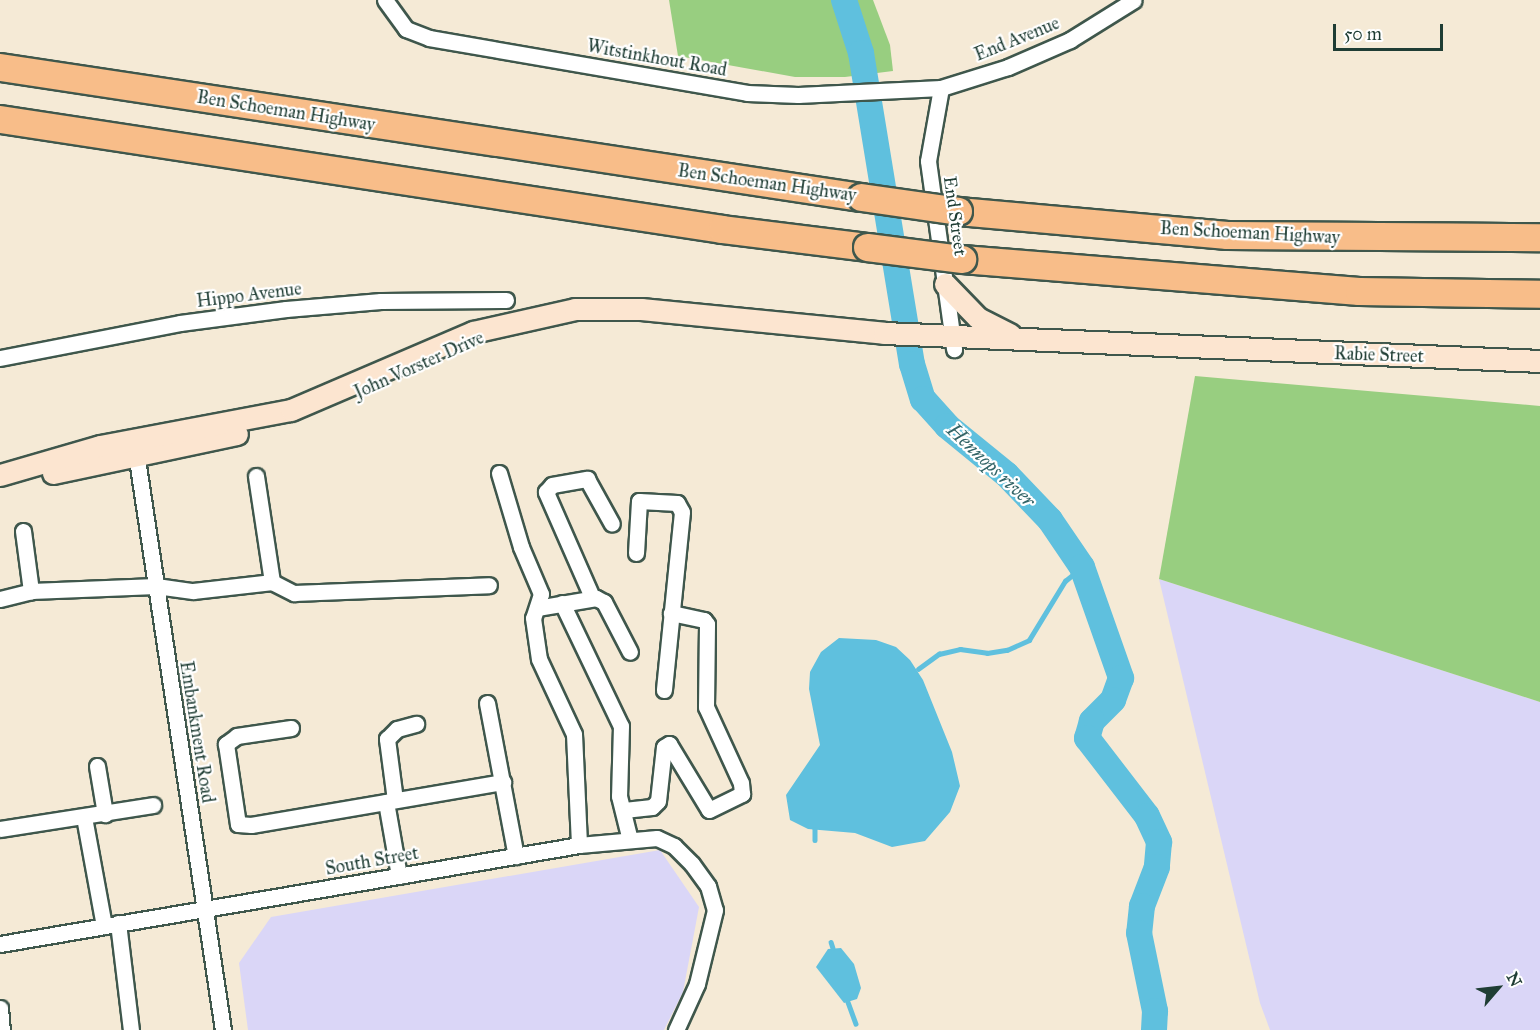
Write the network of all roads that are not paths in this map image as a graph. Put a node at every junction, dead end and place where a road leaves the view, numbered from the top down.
1 (385, 0) edge
2 (1134, 0) edge
3 (0, 67) edge
4 (941, 88) junction
5 (0, 119) edge
6 (1540, 237) edge
7 (945, 284) junction
8 (1540, 294) edge
9 (506, 300) dead end
10 (1028, 338) junction
11 (943, 342) junction
12 (1218, 348) junction
13 (0, 358) edge
14 (1540, 361) edge
15 (135, 447) junction
16 (499, 473) dead end
17 (0, 475) edge
18 (256, 476) dead end
19 (0, 488) edge
20 (612, 524) dead end
21 (23, 531) dead end
22 (636, 553) dead end
23 (272, 582) junction
24 (489, 585) dead end
25 (156, 586) junction
26 (31, 591) junction
27 (592, 597) junction
28 (0, 598) edge
29 (562, 603) junction
30 (537, 608) junction
31 (671, 613) junction
32 (630, 652) dead end
33 (664, 690) dead end
34 (487, 703) dead end
35 (416, 724) dead end
36 (291, 728) dead end
37 (97, 766) dead end
38 (503, 782) junction
39 (390, 801) junction
40 (153, 805) dead end
41 (624, 810) junction
42 (105, 814) junction
43 (84, 817) junction
44 (0, 829) edge
45 (630, 840) junction
46 (579, 845) junction
47 (516, 856) junction
48 (399, 876) junction
49 (206, 909) junction
50 (111, 925) junction
51 (0, 944) edge
52 (0, 1008) edge
53 (2, 1030) edge
54 (131, 1030) edge
55 (223, 1030) edge
56 (676, 1030) edge

1 - 4 street, Witstinkhout Road
2 - 4 street, End Avenue
3 - 6 highway, Ben Schoeman Highway, bridge
4 - 7 street, End Street
5 - 8 highway, bridge
7 - 10 main road
7 - 11 street, End Street
9 - 13 street, Hippo Avenue
10 - 11 main road, Rabie Street
10 - 12 main road, Rabie Street
11 - 12 main road, Rabie Street
11 - 15 main road, John Vorster Drive
12 - 14 main road, Rabie Street
15 - 17 main road, John Vorster Drive
15 - 19 main road, John Vorster Drive
15 - 25 street, Embankment Road
16 - 30 street
18 - 23 street
20 - 27 street
21 - 26 street
22 - 31 street
23 - 24 street
23 - 25 street
25 - 26 street
25 - 49 street, Embankment Road
26 - 28 street
27 - 29 street
27 - 32 street
29 - 30 street
29 - 41 street
30 - 46 street
31 - 33 street
31 - 41 street
34 - 38 street
35 - 39 street
36 - 39 street
37 - 42 street
38 - 39 street
38 - 47 street
39 - 48 street
40 - 42 street
41 - 45 street
42 - 43 street
43 - 44 street
43 - 50 street
45 - 46 street, South Street
45 - 56 street, South Street
46 - 47 street, South Street
47 - 48 street, South Street
48 - 49 street, South Street
49 - 50 street, South Street
49 - 55 street, Embankment Road
50 - 51 street, South Street
50 - 54 street
52 - 53 street

